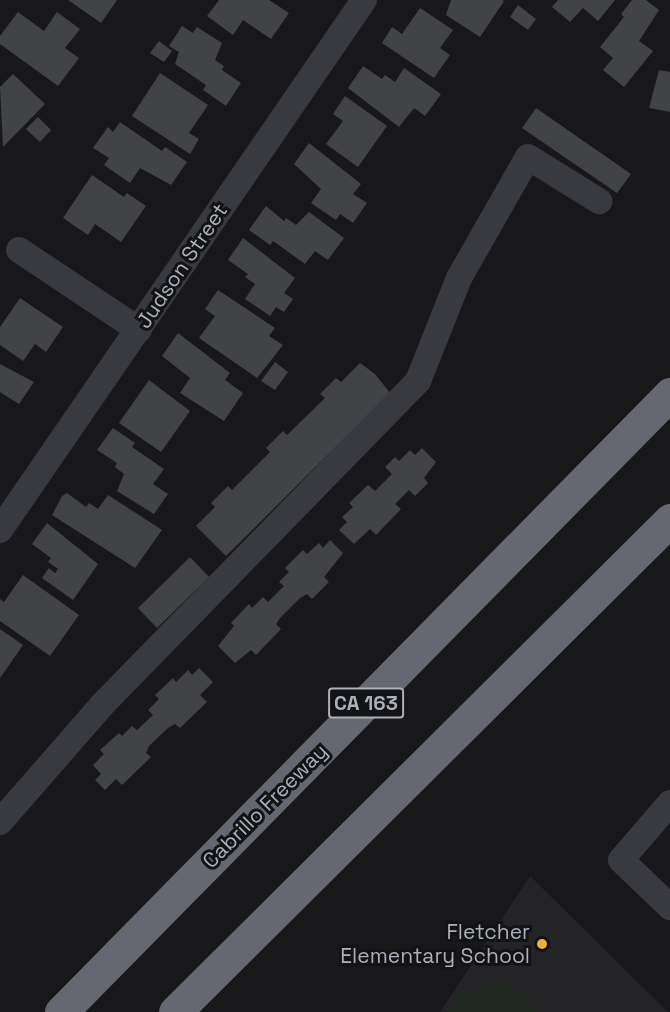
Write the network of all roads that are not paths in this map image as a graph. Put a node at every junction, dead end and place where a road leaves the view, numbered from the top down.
1 (364, 0) edge
2 (599, 201) dead end
3 (19, 249) dead end
4 (139, 330) junction
5 (670, 394) edge
6 (670, 520) edge
7 (0, 530) edge
8 (670, 802) edge
9 (0, 822) edge
10 (670, 907) edge
11 (62, 1012) edge
12 (176, 1012) edge

1 - 4 street, Judson Street
2 - 9 street
3 - 4 street
4 - 7 street, Judson Street
5 - 11 highway, Cabrillo Freeway / CA 163
6 - 12 highway
8 - 10 street

